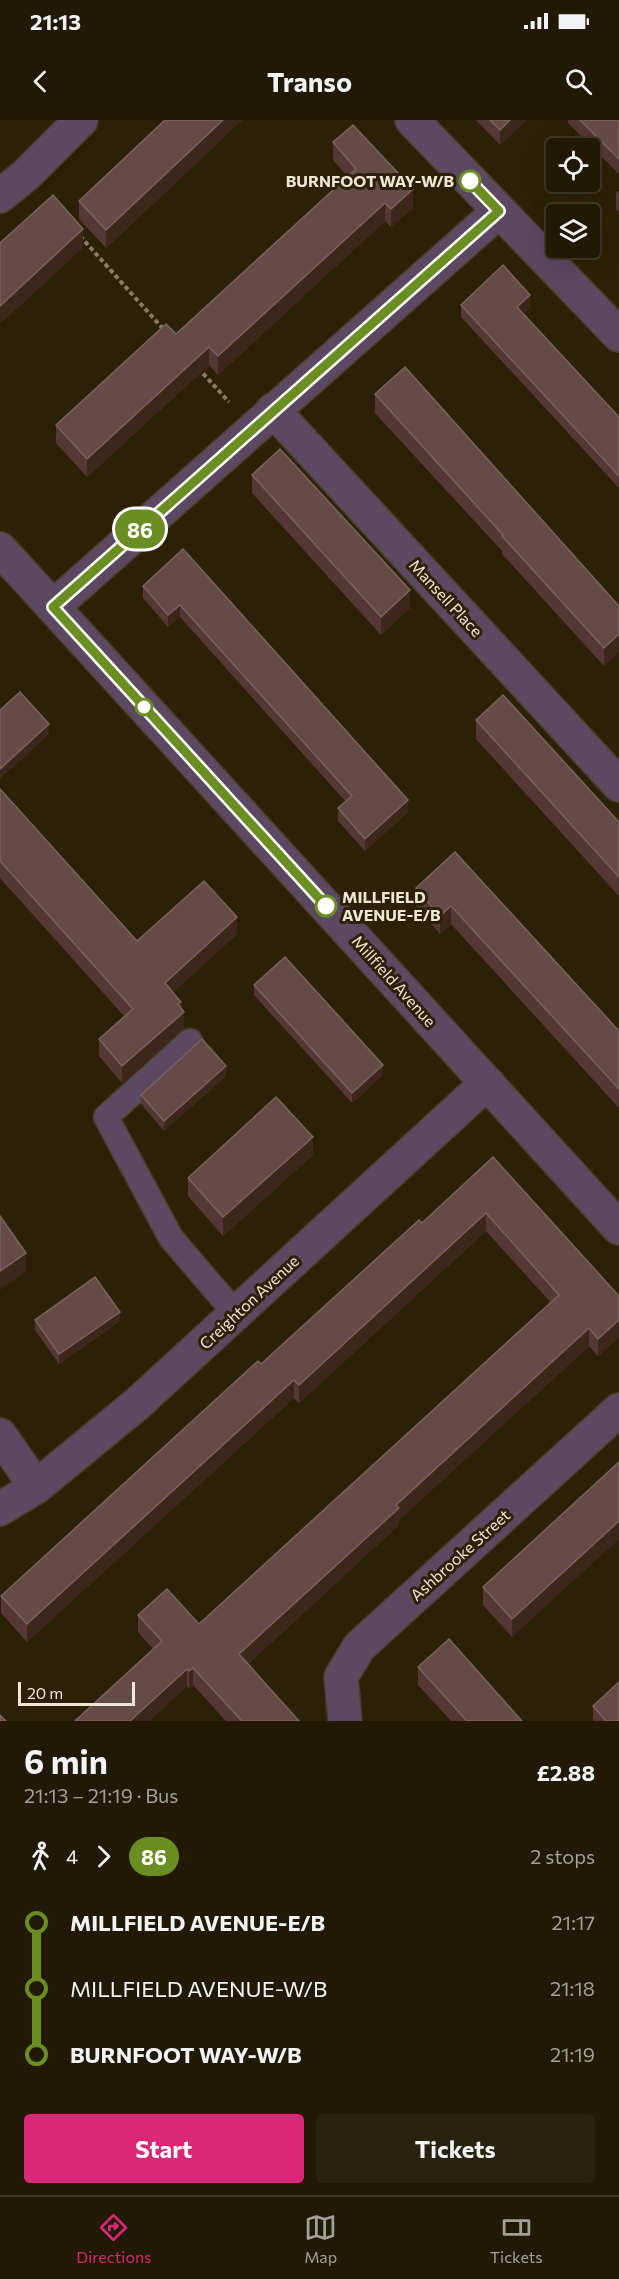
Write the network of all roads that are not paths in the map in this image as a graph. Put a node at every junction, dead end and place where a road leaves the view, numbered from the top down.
1 (81, 120) edge
2 (412, 120) edge
3 (0, 196) edge
4 (499, 211) junction
5 (619, 335) edge
6 (262, 419) junction
7 (0, 549) edge
8 (53, 607) junction
9 (619, 785) edge
10 (190, 1041) dead end
11 (487, 1083) junction
12 (619, 1228) edge
13 (236, 1314) junction
14 (619, 1410) edge
15 (0, 1435) edge
16 (36, 1487) junction
17 (0, 1509) edge
18 (345, 1721) edge

1 - 3 street
2 - 4 street
4 - 5 street
4 - 6 street
6 - 8 street
6 - 9 street, Mansell Place
7 - 8 street, Millfield Avenue
8 - 11 street, Millfield Avenue
10 - 13 lane
11 - 12 street, Millfield Avenue
11 - 13 street, Creighton Avenue
13 - 16 street, Creighton Avenue
14 - 18 street, Ashbrooke Street
15 - 16 street
16 - 17 street, Creighton Avenue

